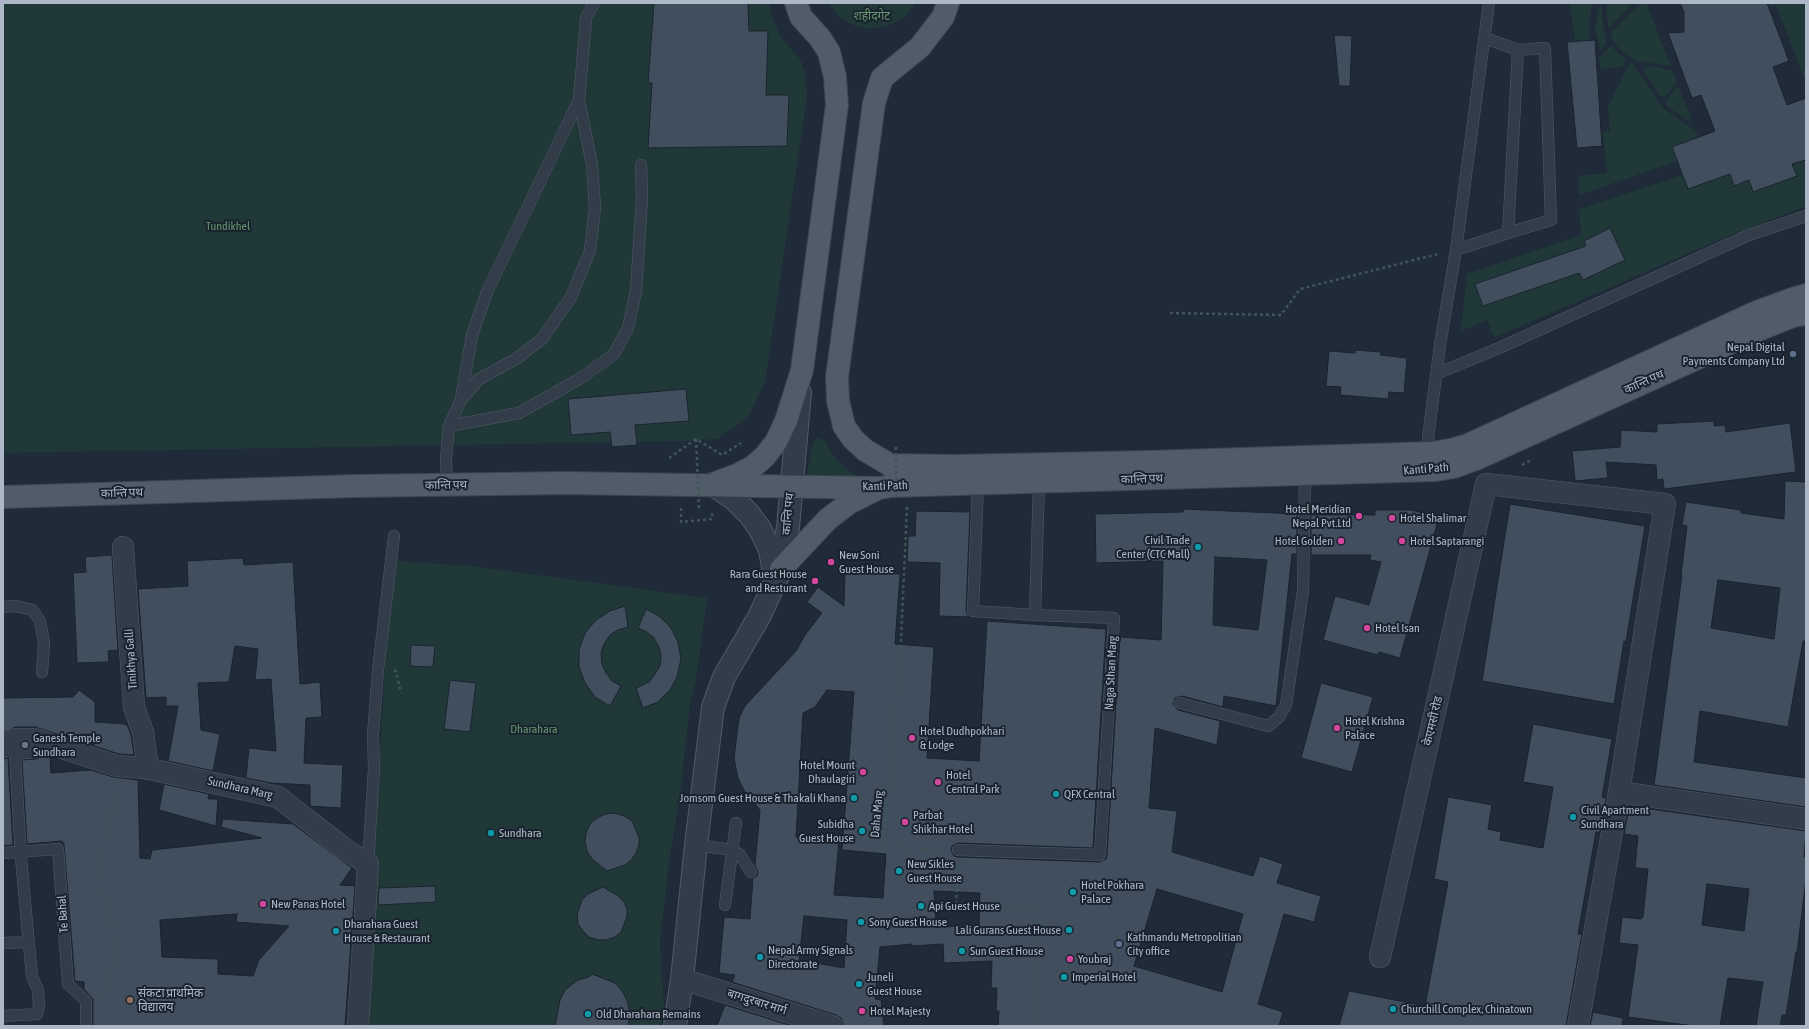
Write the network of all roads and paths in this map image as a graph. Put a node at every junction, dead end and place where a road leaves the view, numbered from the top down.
1 (594, 3) edge
2 (796, 3) edge
3 (948, 3) edge
4 (1489, 3) edge
5 (1484, 38) junction
6 (1518, 50) junction
7 (579, 100) junction
8 (641, 165) dead end
9 (1806, 216) edge
10 (1508, 234) junction
11 (1456, 250) junction
12 (1806, 295) edge
13 (1170, 313) dead end
14 (1800, 315) edge
15 (802, 370) junction
16 (1436, 374) junction
17 (461, 400) junction
18 (1583, 410) joint
19 (449, 426) junction
20 (696, 439) junction
21 (741, 443) dead end
22 (896, 447) dead end
23 (669, 458) dead end
24 (1476, 459) junction
25 (1434, 461) junction
26 (1305, 466) junction
27 (1039, 482) junction
28 (712, 484) junction
29 (978, 484) junction
30 (1486, 484) junction
31 (447, 485) junction
32 (791, 488) junction
33 (888, 493) junction
34 (3, 497) edge
35 (906, 505) dead end
36 (686, 508) dead end
37 (693, 508) dead end
38 (712, 519) dead end
39 (394, 536) dead end
40 (123, 547) dead end
41 (778, 576) junction
42 (3, 606) edge
43 (1035, 615) junction
44 (42, 672) dead end
45 (1180, 703) dead end
46 (8, 750) edge
47 (117, 766) junction
48 (148, 769) junction
49 (1619, 792) junction
50 (1806, 819) edge
51 (736, 823) dead end
52 (696, 845) junction
53 (732, 850) junction
54 (958, 850) junction
55 (3, 853) edge
56 (21, 855) junction
57 (3, 859) edge
58 (368, 864) junction
59 (751, 872) dead end
60 (725, 905) dead end
61 (29, 942) junction
62 (3, 944) edge
63 (1380, 957) dead end
64 (682, 979) junction
65 (86, 1001) junction
66 (3, 1016) edge
67 (86, 1026) edge
68 (358, 1026) edge
69 (675, 1026) edge
70 (832, 1026) edge
71 (1038, 1026) edge
72 (1578, 1026) edge

1 - 7 lane
2 - 15 main road
3 - 26 main road
4 - 5 lane
5 - 6 lane
5 - 11 lane
6 - 10 lane
6 - 10 lane
7 - 17 lane
7 - 17 lane
8 - 19 lane
9 - 16 lane
10 - 11 lane
11 - 13 path
11 - 16 lane
12 - 25 main road
14 - 18 main road, कान्ति पथ
15 - 28 main road
15 - 32 street
16 - 25 lane
17 - 19 lane
18 - 24 main road, Kanti Path
19 - 31 lane
20 - 21 path
20 - 23 path
20 - 37 path, bridge
22 - 33 path, bridge
24 - 25 main road, Kanti Path
24 - 30 street
25 - 26 main road, Kanti Path
26 - 27 main road, कान्ति पथ
26 - 45 lane
27 - 29 main road, कान्ति पथ
27 - 43 lane
28 - 31 main road, कान्ति पथ
28 - 32 main road, कान्ति पथ
28 - 41 street
29 - 33 main road, Kanti Path
29 - 43 lane, Naga Sthan Marg
30 - 49 street
30 - 63 street, केएमसी रोड
31 - 34 main road, कान्ति पथ
32 - 33 main road, Kanti Path
32 - 41 street, कान्ति पथ
33 - 41 main road
35 - 54 path, Daha Marg
36 - 38 path
39 - 58 lane
40 - 48 street, Tinikhya Galli
41 - 52 street, कान्ति पथ
42 - 44 lane
43 - 54 lane, Naga Sthan Marg
46 - 47 street, Sundhara Marg
46 - 56 lane
47 - 48 street, Sundhara Marg
47 - 65 path
48 - 58 street, Sundhara Marg
49 - 50 street
49 - 72 street
51 - 53 lane
52 - 53 lane
52 - 64 street, कान्ति पथ
53 - 59 lane
53 - 60 lane
54 - 71 path
55 - 56 lane, Te Bahal
56 - 57 lane
56 - 61 lane
56 - 65 lane, Te Bahal
58 - 68 street
61 - 62 lane
61 - 66 lane
64 - 69 street, कान्ति पथ
64 - 70 street, बागदुरबार मार्ग
65 - 67 lane

